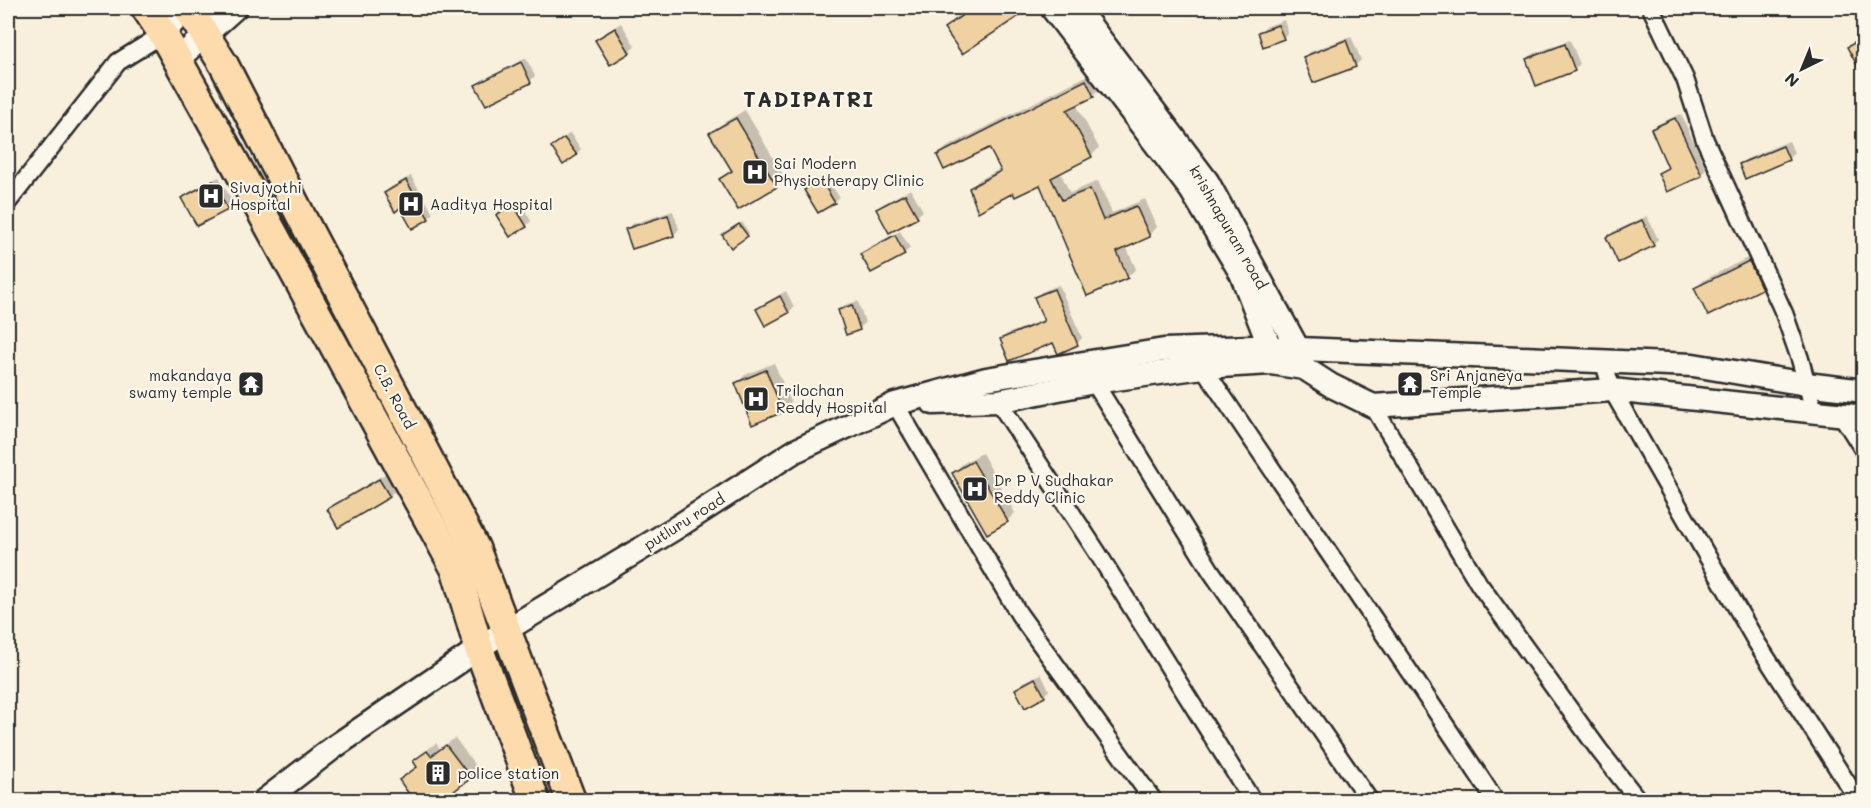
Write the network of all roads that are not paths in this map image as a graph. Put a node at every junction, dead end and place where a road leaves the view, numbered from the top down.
1 (146, 8) edge
2 (187, 8) edge
3 (235, 8) edge
4 (1052, 8) edge
5 (1077, 8) edge
6 (1651, 8) edge
7 (162, 34) junction
8 (205, 35) junction
9 (177, 60) junction
10 (8, 202) edge
11 (1270, 355) junction
12 (1301, 358) junction
13 (1603, 360) junction
14 (1203, 367) junction
15 (1095, 382) junction
16 (1806, 384) junction
17 (1612, 390) junction
18 (1863, 391) edge
19 (998, 401) junction
20 (895, 404) junction
21 (1373, 406) junction
22 (1814, 411) junction
23 (1852, 415) edge
24 (1863, 451) edge
25 (506, 630) junction
26 (479, 649) junction
27 (272, 798) edge
28 (535, 801) edge
29 (571, 801) edge
30 (1153, 801) edge
31 (1252, 801) edge
32 (1369, 801) edge
33 (1495, 801) edge
34 (1638, 801) edge
35 (1858, 801) edge

1 - 7 highway
2 - 7 main road
2 - 8 highway, C.B. Road
3 - 8 main road
4 - 11 main road, krishnapuram road
5 - 12 main road, krishnapuram road
6 - 16 street
7 - 9 highway
7 - 10 street
8 - 9 main road
8 - 25 highway, C.B. Road
9 - 26 highway
11 - 12 main road
11 - 14 main road
11 - 20 main road
12 - 13 main road
12 - 21 main road
13 - 16 main road
13 - 17 street
14 - 15 main road
14 - 33 street
15 - 19 main road
15 - 32 street
16 - 18 main road
16 - 22 street
17 - 21 main road
17 - 22 main road
17 - 35 street
19 - 20 main road
19 - 31 street
20 - 25 main road, putluru road
20 - 30 street
21 - 34 street
22 - 23 main road
23 - 24 street
25 - 26 main road, putluru road
25 - 29 highway, C.B. Road
26 - 27 main road, putluru road
26 - 28 highway

